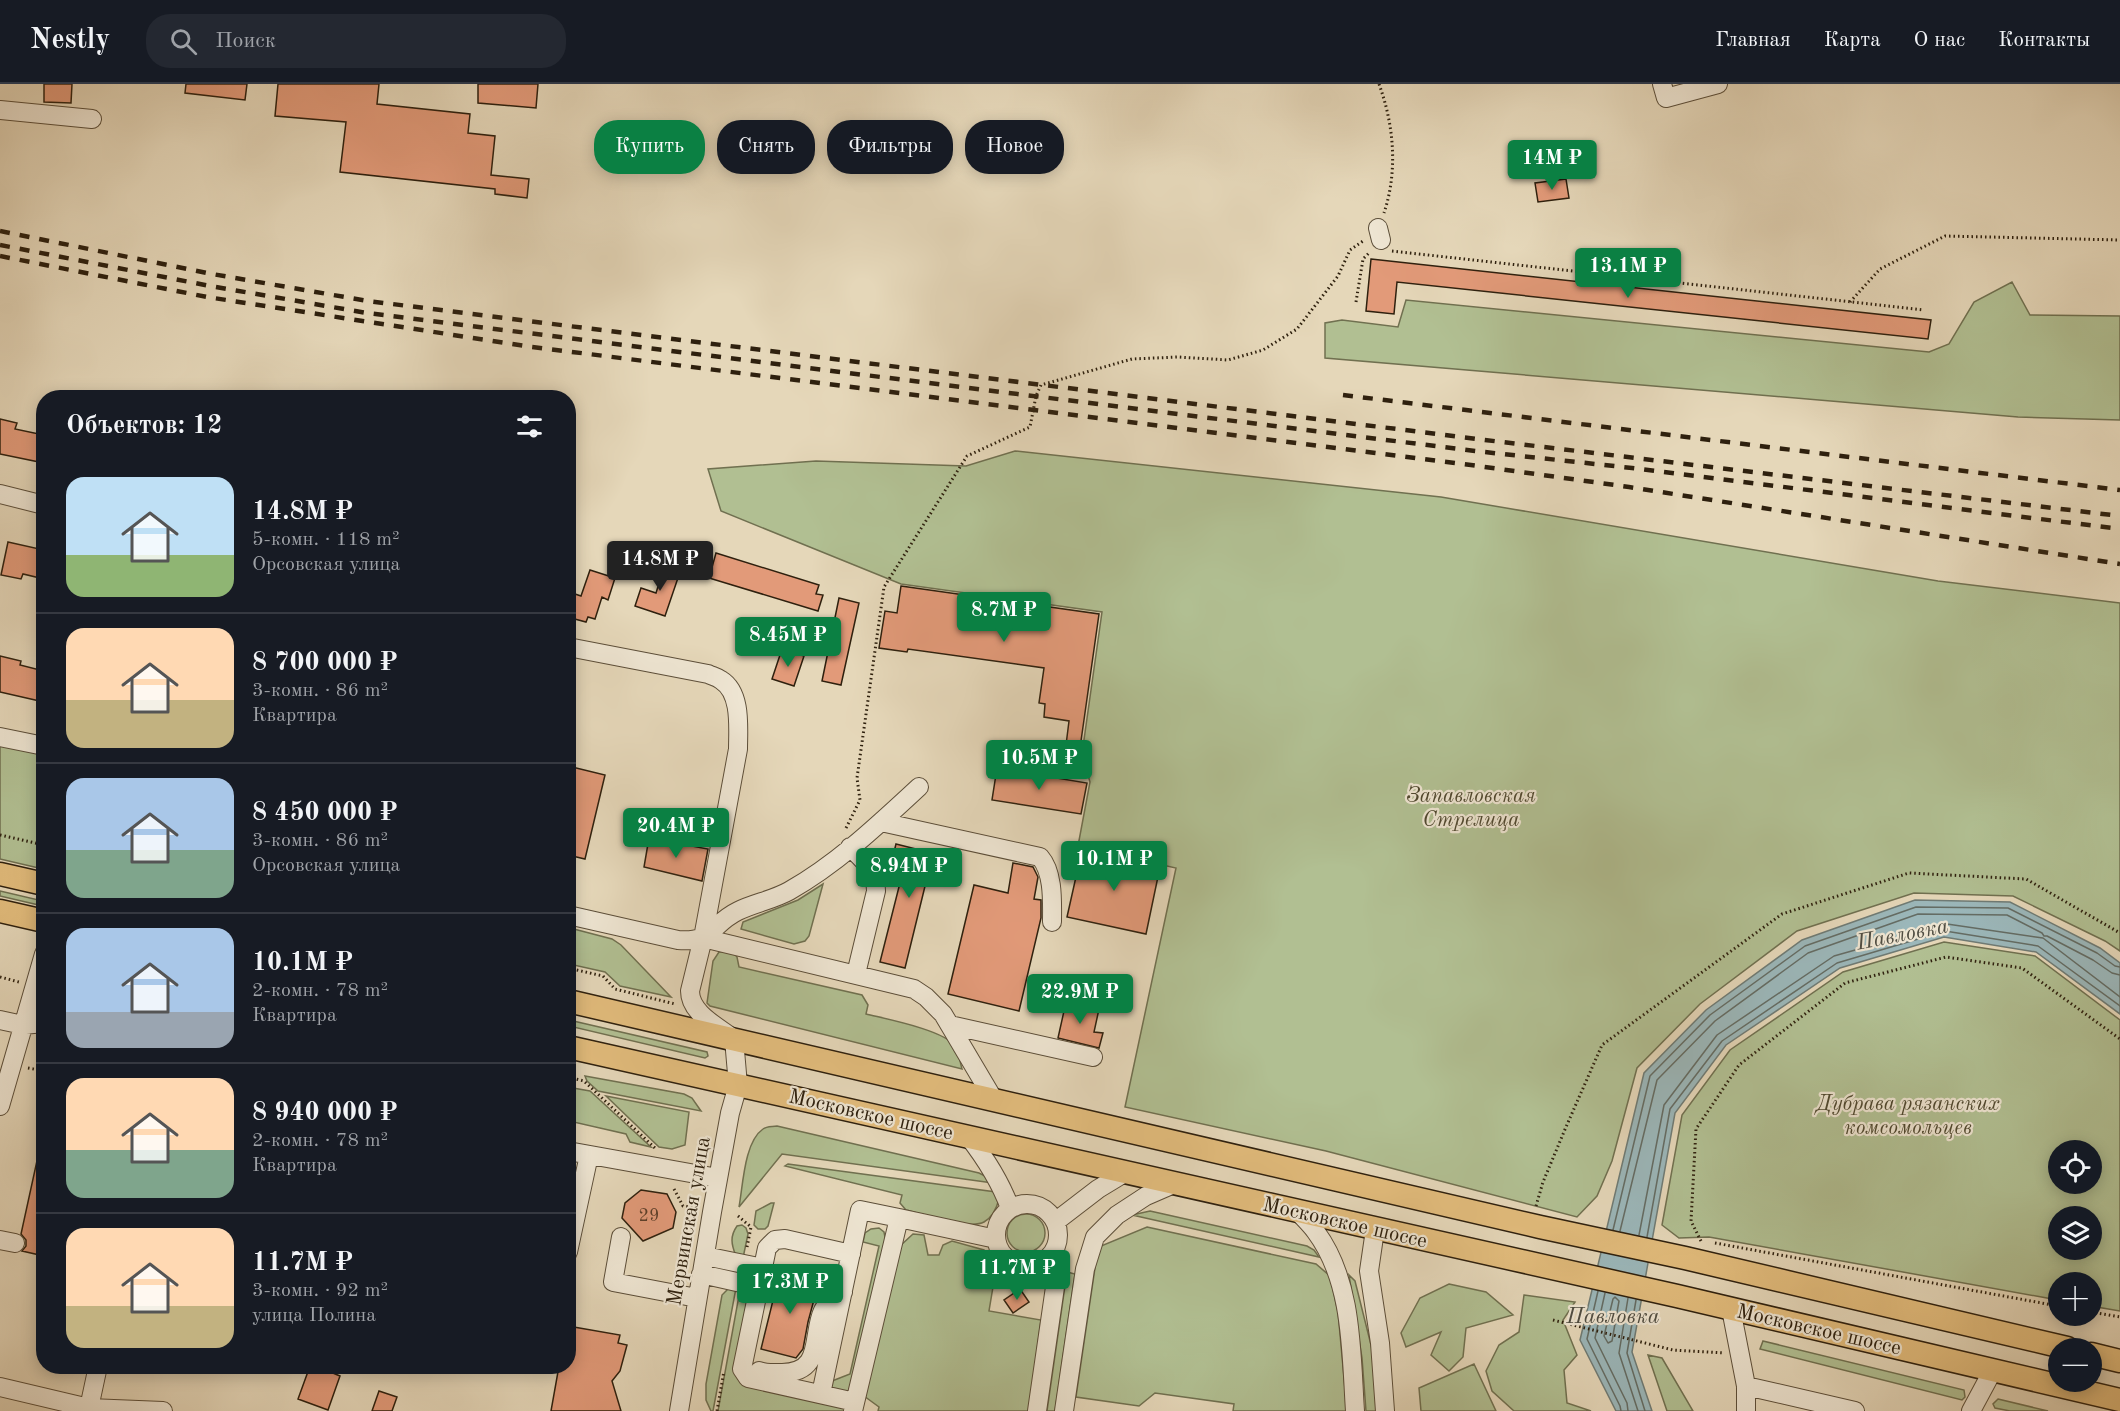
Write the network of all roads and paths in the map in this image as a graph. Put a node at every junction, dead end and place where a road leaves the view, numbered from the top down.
1 (1378, 84) edge
2 (1662, 84) edge
3 (1718, 84) edge
4 (0, 110) edge
5 (92, 119) dead end
6 (2120, 240) edge
7 (1381, 242) junction
8 (1356, 302) dead end
9 (1850, 302) junction
10 (1924, 310) dead end
11 (0, 494) edge
12 (36, 503) edge
13 (576, 649) edge
14 (0, 737) edge
15 (36, 744) edge
16 (919, 787) dead end
17 (881, 822) junction
18 (0, 835) edge
19 (846, 842) junction
20 (36, 843) edge
21 (0, 874) edge
22 (36, 882) edge
23 (0, 911) edge
24 (576, 917) edge
25 (36, 919) edge
26 (1052, 922) dead end
27 (2120, 933) edge
28 (704, 938) junction
29 (856, 974) junction
30 (36, 981) edge
31 (576, 1003) edge
32 (0, 1020) edge
33 (36, 1024) edge
34 (23, 1025) junction
35 (950, 1025) junction
36 (734, 1039) junction
37 (2120, 1040) edge
38 (576, 1049) edge
39 (1093, 1057) dead end
40 (576, 1079) edge
41 (584, 1081) dead end
42 (738, 1085) junction
43 (994, 1100) junction
44 (0, 1106) edge
45 (968, 1136) junction
46 (576, 1152) edge
47 (589, 1155) junction
48 (1126, 1172) junction
49 (718, 1178) junction
50 (1176, 1183) junction
51 (1010, 1209) junction
52 (1298, 1212) junction
53 (576, 1215) edge
54 (738, 1216) dead end
55 (899, 1218) junction
56 (1537, 1219) junction
57 (1055, 1222) junction
58 (1375, 1230) junction
59 (621, 1237) dead end
60 (996, 1239) junction
61 (1713, 1243) dead end
62 (1688, 1250) junction
63 (851, 1254) junction
64 (705, 1256) junction
65 (1047, 1259) junction
66 (743, 1264) junction
67 (763, 1268) junction
68 (701, 1274) junction
69 (759, 1287) junction
70 (843, 1292) junction
71 (697, 1298) junction
72 (2048, 1304) edge
73 (1731, 1309) junction
74 (2102, 1314) edge
75 (753, 1315) junction
76 (2120, 1317) edge
77 (1553, 1320) dead end
78 (2048, 1343) edge
79 (1740, 1354) junction
80 (2102, 1357) edge
81 (2120, 1361) edge
82 (725, 1365) dead end
83 (1993, 1370) junction
84 (96, 1374) edge
85 (1746, 1386) junction
86 (0, 1387) edge
87 (821, 1394) junction
88 (2120, 1400) edge
89 (854, 1406) edge
90 (89, 1408) junction
91 (163, 1411) edge
92 (679, 1411) edge
93 (717, 1411) edge
94 (1037, 1411) edge
95 (1064, 1411) edge
96 (1355, 1411) edge
97 (1385, 1411) edge
98 (1746, 1411) edge
99 (1855, 1411) edge
100 (1971, 1411) edge

1 - 7 path
2 - 3 street
4 - 5 street
6 - 9 path
7 - 8 path
7 - 9 path
7 - 19 path
9 - 10 path
11 - 12 street
13 - 28 street
14 - 15 street
16 - 17 street
17 - 19 street
17 - 26 street
18 - 20 path
19 - 28 street
19 - 29 street
21 - 22 main road
23 - 25 main road
24 - 28 street
27 - 56 path
28 - 29 street
28 - 36 street
29 - 35 street
30 - 34 street
31 - 36 main road, Московское шоссе
32 - 34 street
33 - 34 street
34 - 44 street
35 - 39 street
35 - 43 street
36 - 42 street, Мервинская улица
36 - 43 main road, Московское шоссе
37 - 62 path
38 - 42 main road, Московское шоссе
40 - 41 path
42 - 45 main road, Московское шоссе
42 - 49 street, Мервинская улица
43 - 56 main road, Московское шоссе
45 - 48 main road, Московское шоссе
45 - 51 street
46 - 47 street
47 - 49 street
47 - 53 street
48 - 50 main road, Московское шоссе
48 - 57 street
49 - 64 street, Мервинская улица
50 - 52 main road, Московское шоссе
50 - 95 street
51 - 57 street
51 - 60 street
52 - 58 main road, Московское шоссе
52 - 96 street
54 - 66 path
55 - 60 street
55 - 63 street
55 - 89 street
56 - 62 main road, Московское шоссе
57 - 65 street
58 - 73 main road, Московское шоссе
58 - 97 street
59 - 71 street
60 - 65 street
61 - 72 path
62 - 78 main road, Московское шоссе
63 - 67 street
63 - 70 street
64 - 66 street
64 - 68 street, Мервинская улица
65 - 94 street
66 - 67 street
67 - 69 street
68 - 69 street
68 - 71 street, Мервинская улица
69 - 75 street
70 - 75 street
70 - 87 street
71 - 92 street, Мервинская улица
73 - 79 street
73 - 83 main road, Московское шоссе
74 - 76 path
75 - 87 street
77 - 79 path
79 - 85 street
80 - 81 main road
82 - 93 path
83 - 88 main road, Московское шоссе
83 - 100 street
84 - 90 street
85 - 98 street
85 - 99 street
86 - 90 street
87 - 89 street
90 - 91 street

